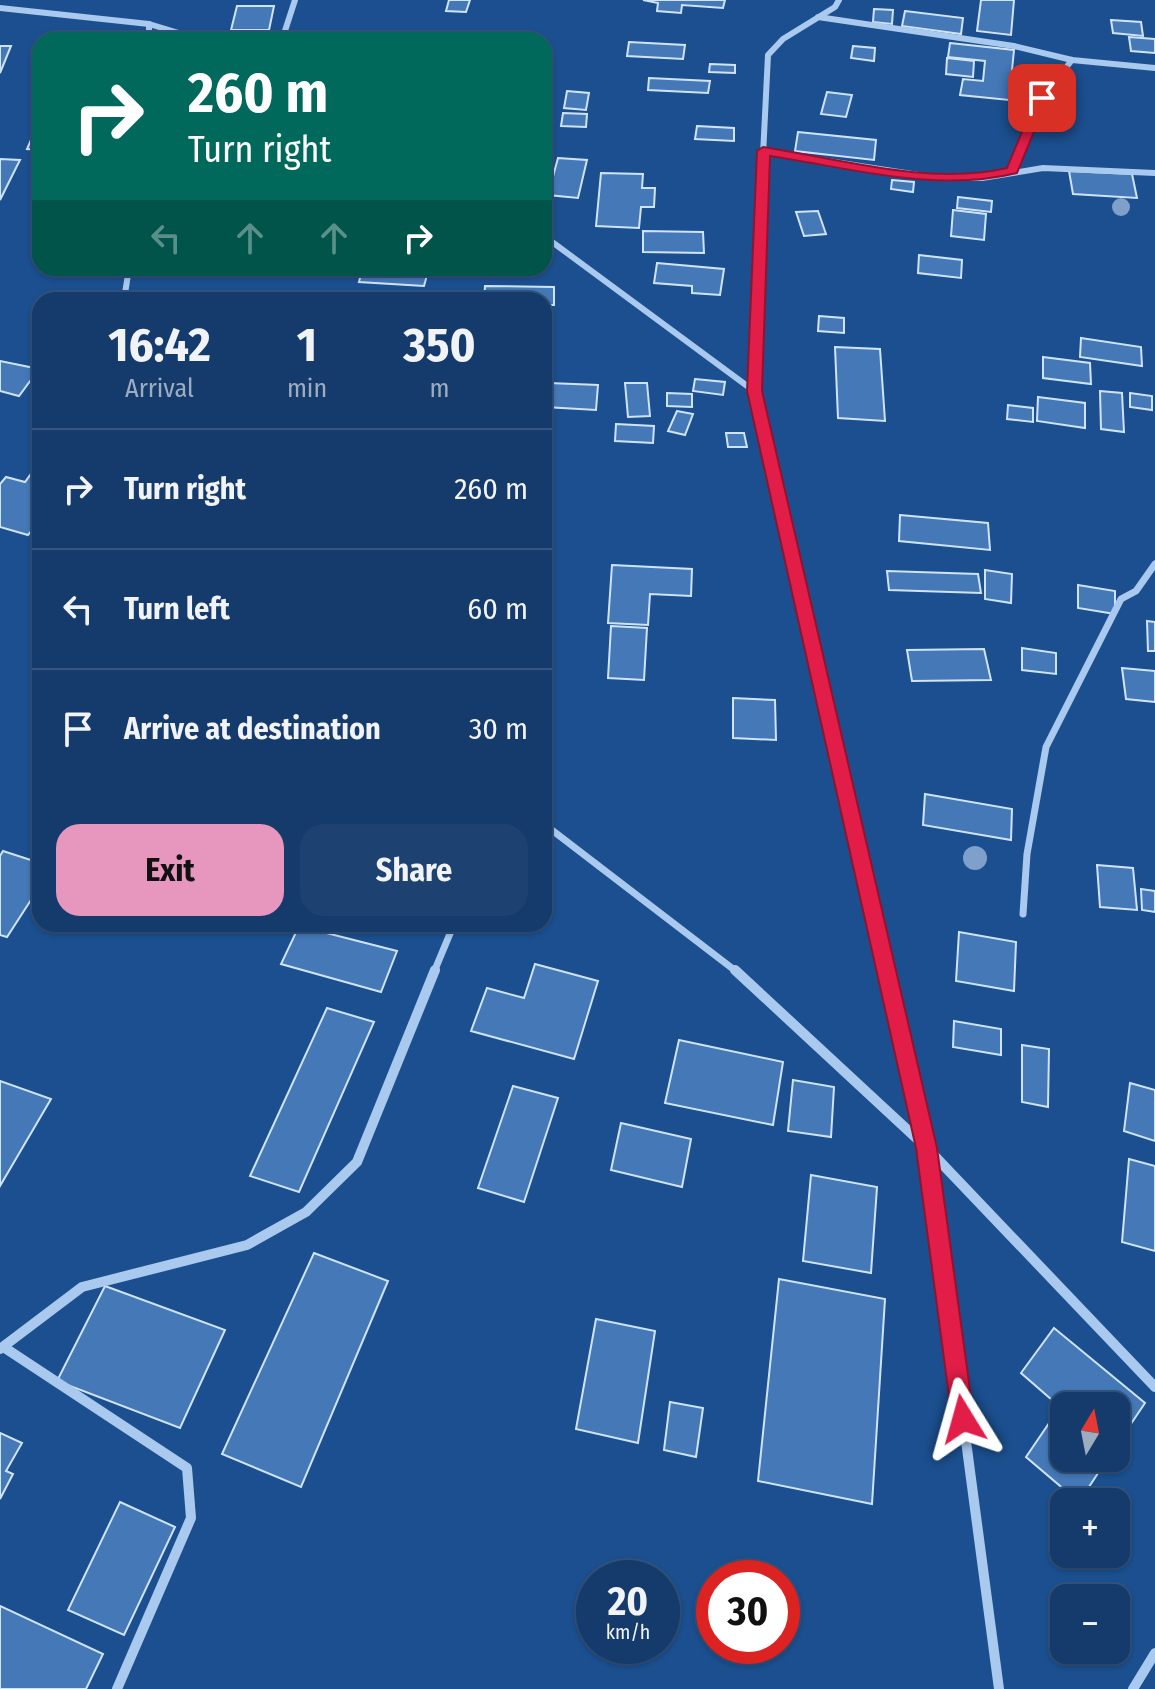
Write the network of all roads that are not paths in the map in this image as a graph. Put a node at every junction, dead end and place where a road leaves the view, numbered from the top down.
1 (295, 0) edge
2 (839, 0) edge
3 (0, 8) edge
4 (818, 17) junction
5 (149, 24) junction
6 (149, 32) edge
7 (176, 32) edge
8 (285, 32) edge
9 (1072, 60) junction
10 (1155, 68) edge
11 (763, 151) junction
12 (1012, 171) junction
13 (1155, 173) edge
14 (552, 242) edge
15 (754, 391) junction
16 (1155, 564) edge
17 (552, 830) edge
18 (1023, 914) dead end
19 (451, 932) edge
20 (927, 1148) junction
21 (2, 1348) edge
22 (1155, 1387) edge
23 (1155, 1653) edge
24 (117, 1689) edge
25 (999, 1689) edge
26 (1133, 1689) edge

1 - 8 street
2 - 4 street
3 - 5 street
4 - 9 street
4 - 11 street
5 - 6 street
5 - 7 street
9 - 10 street
9 - 12 street
11 - 12 street
11 - 15 street
12 - 13 street
14 - 15 street
15 - 20 street
16 - 18 street
17 - 20 street
19 - 21 street
20 - 22 street
20 - 25 street
21 - 24 street
23 - 26 street

